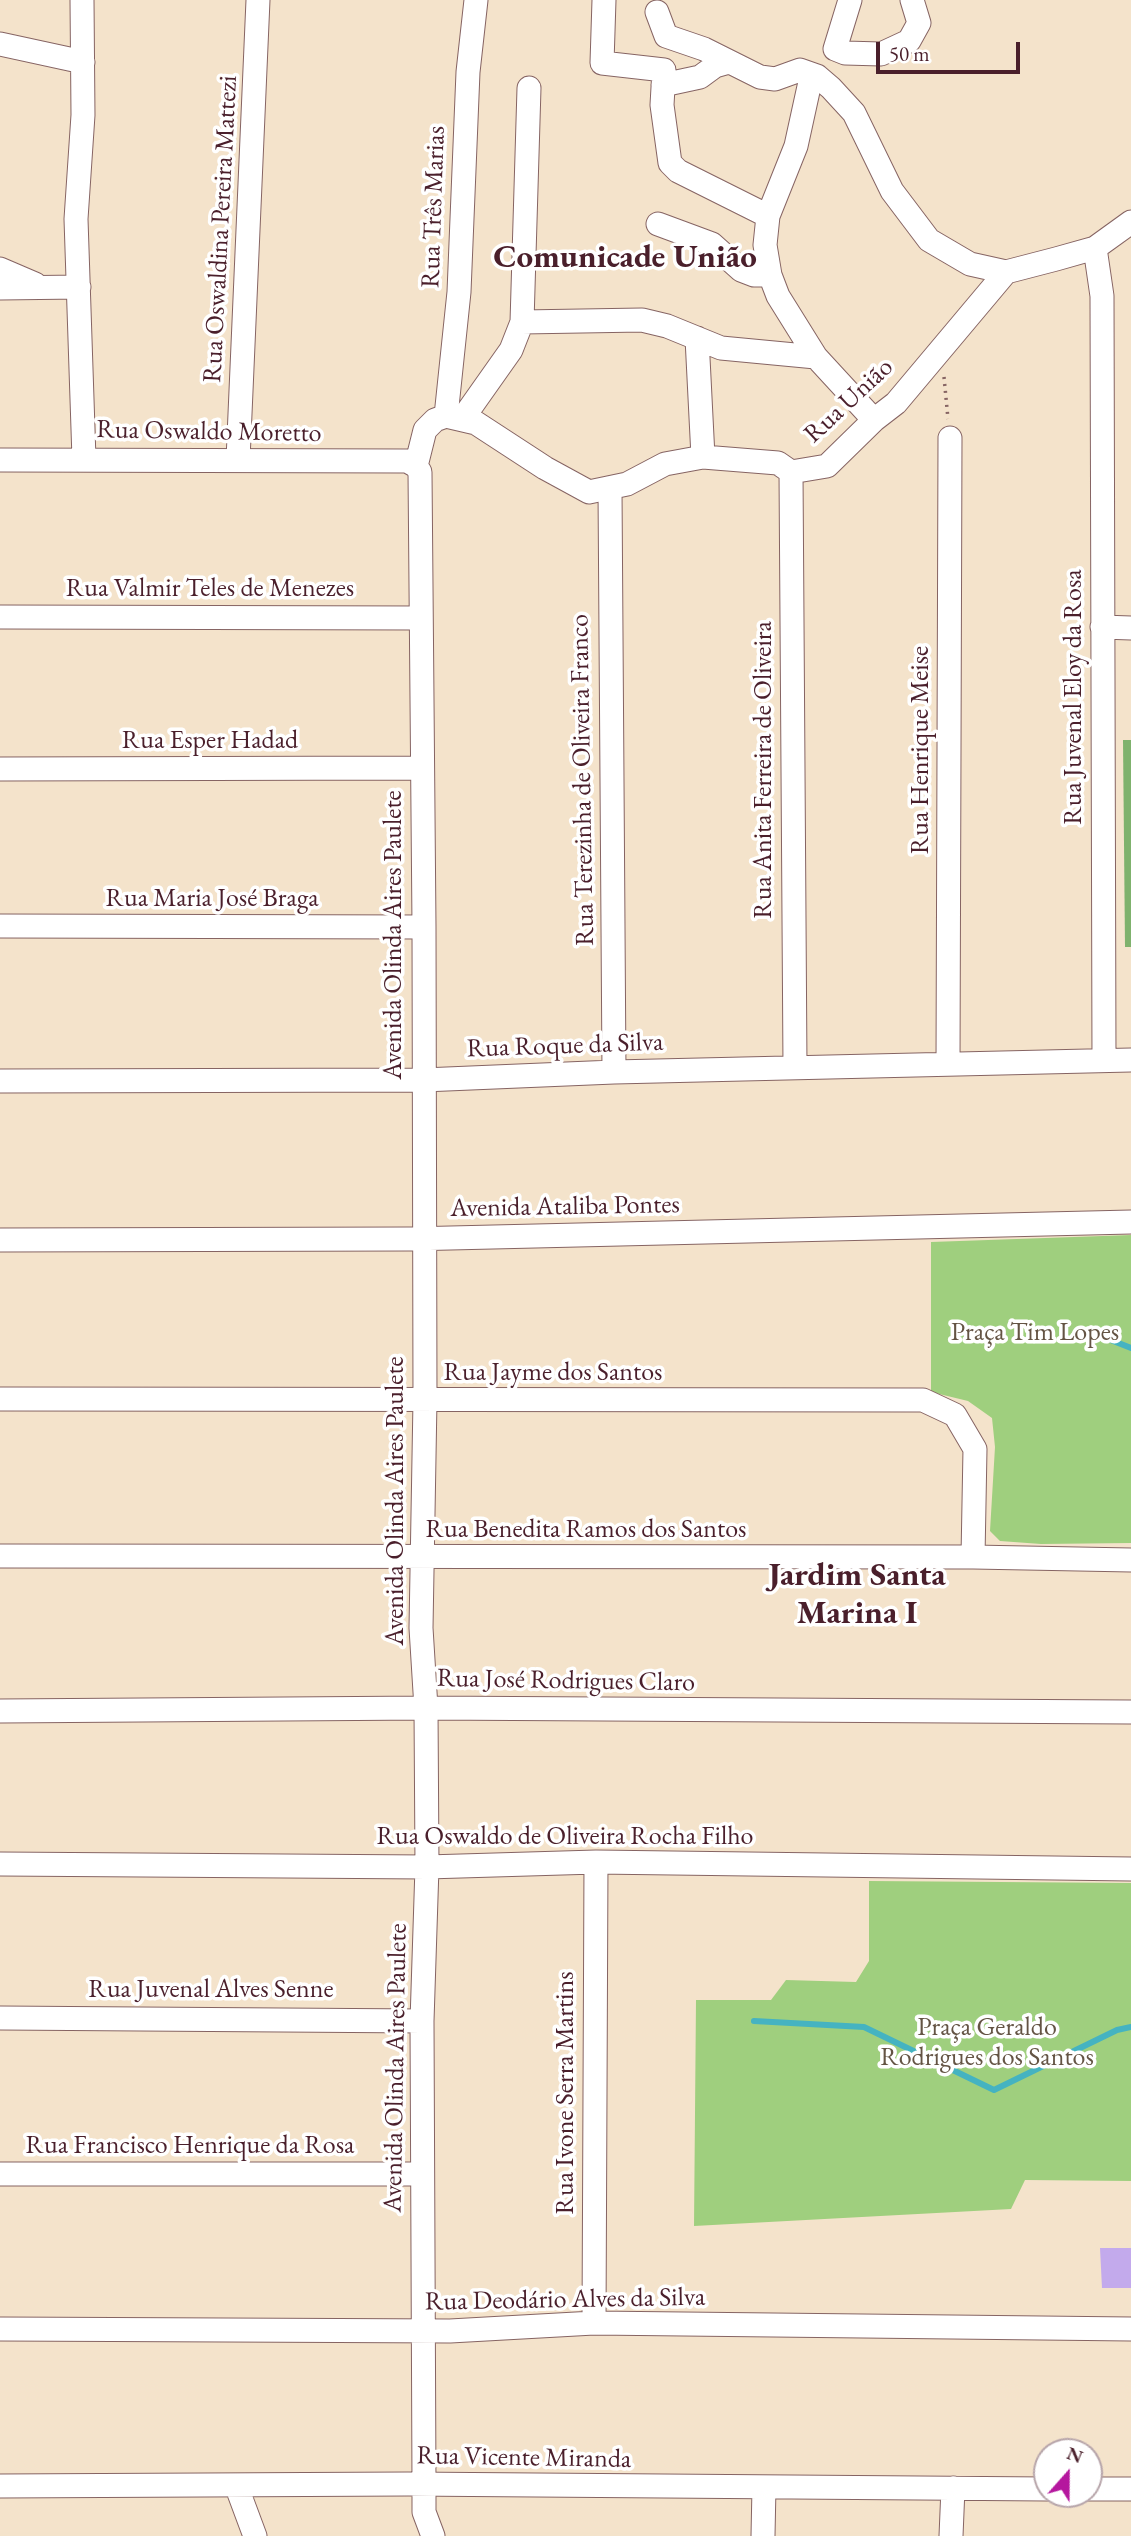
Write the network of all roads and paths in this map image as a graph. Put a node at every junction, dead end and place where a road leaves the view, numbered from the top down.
1 (82, 0) edge
2 (258, 0) edge
3 (476, 0) edge
4 (604, 0) edge
5 (850, 0) edge
6 (912, 0) edge
7 (657, 12) dead end
8 (0, 44) edge
9 (83, 62) junction
10 (729, 62) junction
11 (817, 76) junction
12 (663, 85) junction
13 (529, 88) dead end
14 (768, 216) junction
15 (1131, 222) edge
16 (658, 224) dead end
17 (1095, 248) junction
18 (0, 269) edge
19 (1006, 272) junction
20 (770, 275) junction
21 (79, 287) junction
22 (0, 288) edge
23 (45, 288) junction
24 (522, 322) junction
25 (697, 338) junction
26 (941, 350) junction
27 (816, 357) junction
28 (454, 417) junction
29 (873, 420) junction
30 (425, 430) junction
31 (950, 438) joint
32 (703, 457) junction
33 (84, 458) junction
34 (0, 460) edge
35 (238, 460) junction
36 (388, 461) junction
37 (416, 466) junction
38 (791, 472) junction
39 (610, 488) junction
40 (0, 617) edge
41 (420, 618) junction
42 (1102, 627) junction
43 (1131, 628) edge
44 (420, 768) junction
45 (0, 769) edge
46 (0, 926) edge
47 (424, 927) junction
48 (1104, 1060) junction
49 (1131, 1060) edge
50 (948, 1063) junction
51 (795, 1067) junction
52 (614, 1072) junction
53 (423, 1080) junction
54 (0, 1081) edge
55 (1131, 1222) edge
56 (422, 1238) junction
57 (0, 1240) edge
58 (0, 1399) edge
59 (425, 1400) junction
60 (0, 1556) edge
61 (973, 1557) junction
62 (422, 1558) junction
63 (1131, 1560) edge
64 (426, 1707) junction
65 (0, 1710) edge
66 (1131, 1712) edge
67 (596, 1862) junction
68 (0, 1864) edge
69 (427, 1867) junction
70 (1131, 1869) edge
71 (0, 2018) edge
72 (422, 2021) junction
73 (0, 2174) edge
74 (422, 2174) junction
75 (594, 2323) junction
76 (0, 2329) edge
77 (1131, 2329) edge
78 (423, 2331) junction
79 (424, 2485) junction
80 (0, 2486) edge
81 (236, 2486) junction
82 (764, 2487) junction
83 (953, 2488) junction
84 (1033, 2488) edge
85 (1103, 2489) edge
86 (1131, 2489) edge
87 (255, 2536) edge
88 (433, 2536) edge
89 (764, 2536) edge
90 (951, 2536) edge

1 - 9 street
2 - 35 street, Rua Oswaldina Pereira Mattezi
3 - 28 street, Rua Três Marias
4 - 12 street
5 - 6 street
7 - 10 street
8 - 9 street
9 - 21 street
10 - 11 street
10 - 12 street
11 - 14 street
11 - 19 street
12 - 14 street
13 - 24 street
14 - 20 street
15 - 17 street
16 - 20 street
17 - 19 street
17 - 42 street, Rua Juvenal Eloy da Rosa
18 - 23 street
19 - 26 street, Rua União
20 - 27 street
21 - 23 street
21 - 33 street
22 - 23 street
24 - 25 street
24 - 28 street
25 - 27 street
25 - 32 street
26 - 29 street, Rua União
26 - 31 path
27 - 29 street
28 - 30 street
28 - 39 street, Rua União
29 - 38 street, Rua União
30 - 36 street
30 - 37 street
31 - 50 street, Rua Henrique Meise
32 - 38 street, Rua União
32 - 39 street, Rua União
33 - 34 street, Rua Oswaldo Moretto
33 - 35 street, Rua Oswaldo Moretto
35 - 36 street, Rua Oswaldo Moretto
36 - 37 street, Rua Oswaldo Moretto
37 - 41 street, Avenida Olinda Aires Paulete
38 - 51 street, Rua Anita Ferreira de Oliveira
39 - 52 street, Rua Terezinha de Oliveira Franco
40 - 41 street, Rua Valmir Teles de Menezes
41 - 44 street, Avenida Olinda Aires Paulete
42 - 43 street
42 - 48 street, Rua Juvenal Eloy da Rosa
44 - 45 street, Rua Esper Hadad
44 - 47 street, Avenida Olinda Aires Paulete
46 - 47 street, Rua Maria José Braga
47 - 53 street, Avenida Olinda Aires Paulete
48 - 49 street, Rua Roque da Silva
48 - 50 street, Rua Roque da Silva
50 - 51 street, Rua Roque da Silva
51 - 52 street, Rua Roque da Silva
52 - 53 street, Rua Roque da Silva
53 - 54 street, Rua Roque da Silva
53 - 56 street, Avenida Olinda Aires Paulete
55 - 56 street, Avenida Ataliba Pontes
56 - 57 street, Avenida Ataliba Pontes
56 - 59 street, Avenida Olinda Aires Paulete
58 - 59 street, Rua Jayme dos Santos
59 - 61 street, Rua Jayme dos Santos
59 - 62 street, Avenida Olinda Aires Paulete
60 - 62 street, Rua Benedita Ramos dos Santos
61 - 62 street, Rua Benedita Ramos dos Santos
61 - 63 street, Rua Benedita Ramos dos Santos
62 - 64 street, Avenida Olinda Aires Paulete
64 - 65 street, Rua José Rodrigues Claro
64 - 66 street, Rua José Rodrigues Claro
64 - 69 street, Avenida Olinda Aires Paulete
67 - 69 street, Rua Oswaldo de Oliveira Rocha Filho
67 - 70 street, Rua Oswaldo de Oliveira Rocha Filho
67 - 75 street, Rua Ivone Serra Martins
68 - 69 street, Rua Oswaldo de Oliveira Rocha Filho
69 - 72 street, Avenida Olinda Aires Paulete
71 - 72 street, Rua Juvenal Alves Senne
72 - 74 street, Avenida Olinda Aires Paulete
73 - 74 street, Rua Francisco Henrique da Rosa
74 - 78 street, Avenida Olinda Aires Paulete
75 - 77 street, Rua Deodário Alves da Silva
75 - 78 street, Rua Deodário Alves da Silva
76 - 78 street, Rua Deodário Alves da Silva
78 - 79 street, Avenida Olinda Aires Paulete
79 - 81 street, Rua Vicente Miranda
79 - 82 street, Rua Vicente Miranda
79 - 88 street, Avenida Olinda Aires Paulete
80 - 81 street, Rua Vicente Miranda
81 - 87 street
82 - 83 street, Rua Vicente Miranda
82 - 89 street
83 - 84 street, Rua Vicente Miranda
83 - 90 street
85 - 86 street

